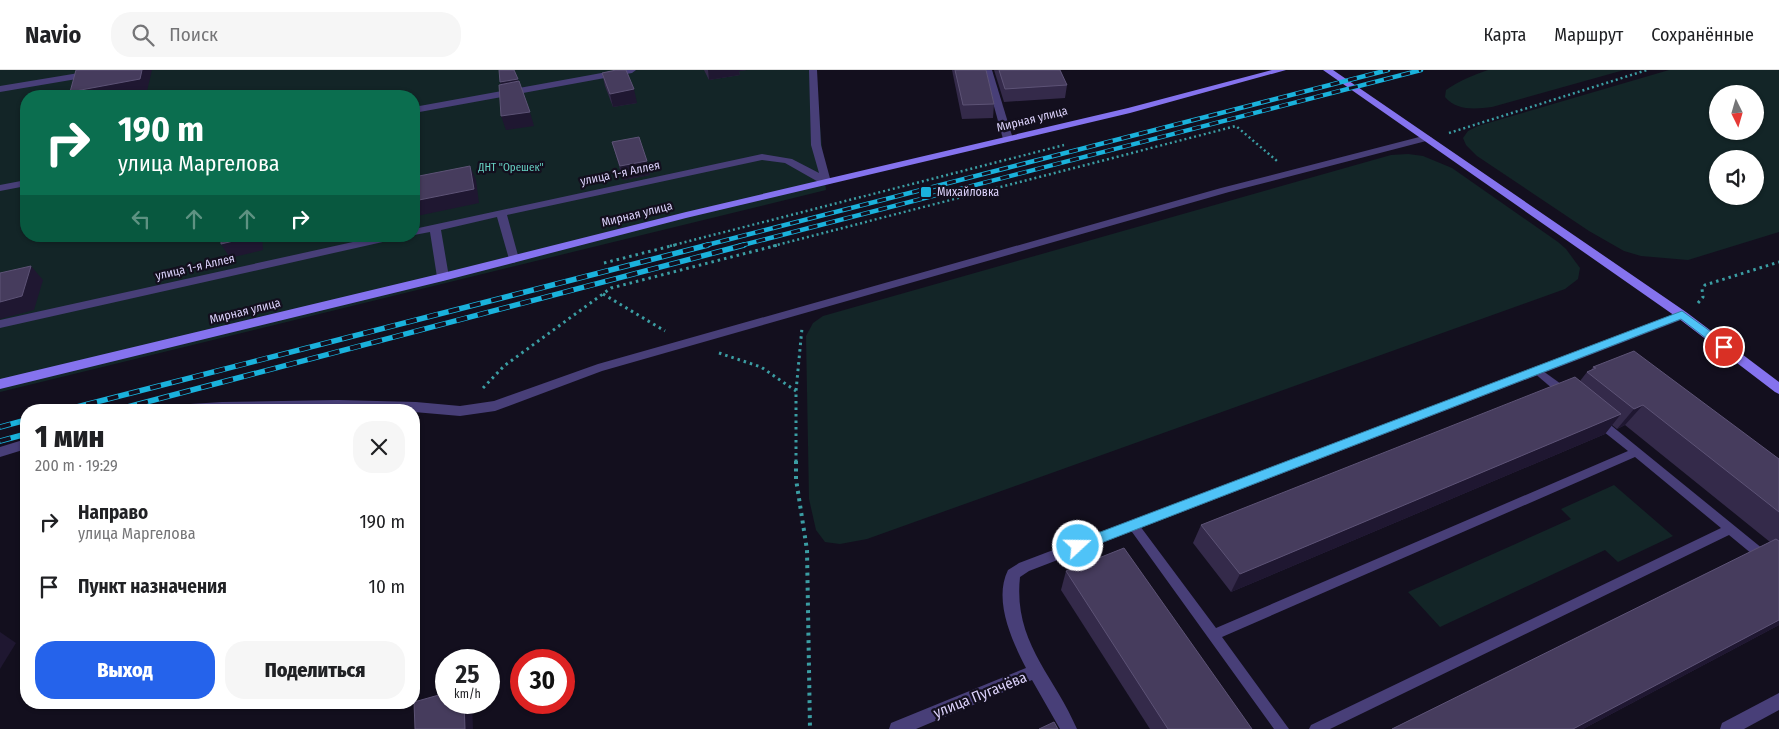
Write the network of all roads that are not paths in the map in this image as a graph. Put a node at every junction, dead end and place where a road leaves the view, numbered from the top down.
1 (112, 70) edge
2 (632, 70) edge
3 (813, 70) edge
4 (988, 70) edge
5 (1282, 70) edge
6 (1326, 70) edge
7 (0, 89) edge
8 (420, 109) edge
9 (1427, 138) junction
10 (1008, 139) junction
11 (826, 182) junction
12 (20, 184) edge
13 (0, 188) edge
14 (501, 214) junction
15 (435, 228) junction
16 (420, 231) edge
17 (369, 242) edge
18 (514, 259) junction
19 (444, 277) junction
20 (1682, 315) junction
21 (0, 324) edge
22 (1536, 370) junction
23 (0, 384) edge
24 (1779, 389) edge
25 (1574, 401) edge
26 (420, 407) edge
27 (1590, 414) edge
28 (20, 446) edge
29 (0, 452) edge
30 (1636, 452) junction
31 (1133, 525) junction
32 (1730, 529) junction
33 (1779, 569) edge
34 (1214, 635) junction
35 (1037, 672) junction
36 (1779, 701) edge
37 (897, 729) edge
38 (1069, 729) edge
39 (1282, 729) edge
40 (1316, 729) edge
41 (1728, 729) edge

1 - 7 street
2 - 8 street
3 - 11 street
4 - 10 street
5 - 10 street, Мирная улица
6 - 9 street
9 - 20 street
9 - 26 street
10 - 11 street, Мирная улица
11 - 14 street, улица 1-я Аллея
11 - 18 street, Мирная улица
12 - 13 street
14 - 15 street, улица 1-я Аллея
14 - 18 street
15 - 16 street, улица 1-я Аллея
15 - 19 street
17 - 21 street, улица 1-я Аллея
18 - 19 street, Мирная улица
19 - 23 street, Мирная улица
20 - 22 street
20 - 24 street
22 - 25 lane
22 - 31 street
27 - 30 lane
28 - 29 street
30 - 32 lane
30 - 34 lane
31 - 34 lane
31 - 35 street
32 - 33 lane
32 - 40 lane
34 - 39 lane
35 - 37 street, улица Пугачёва
35 - 38 street
36 - 41 street

